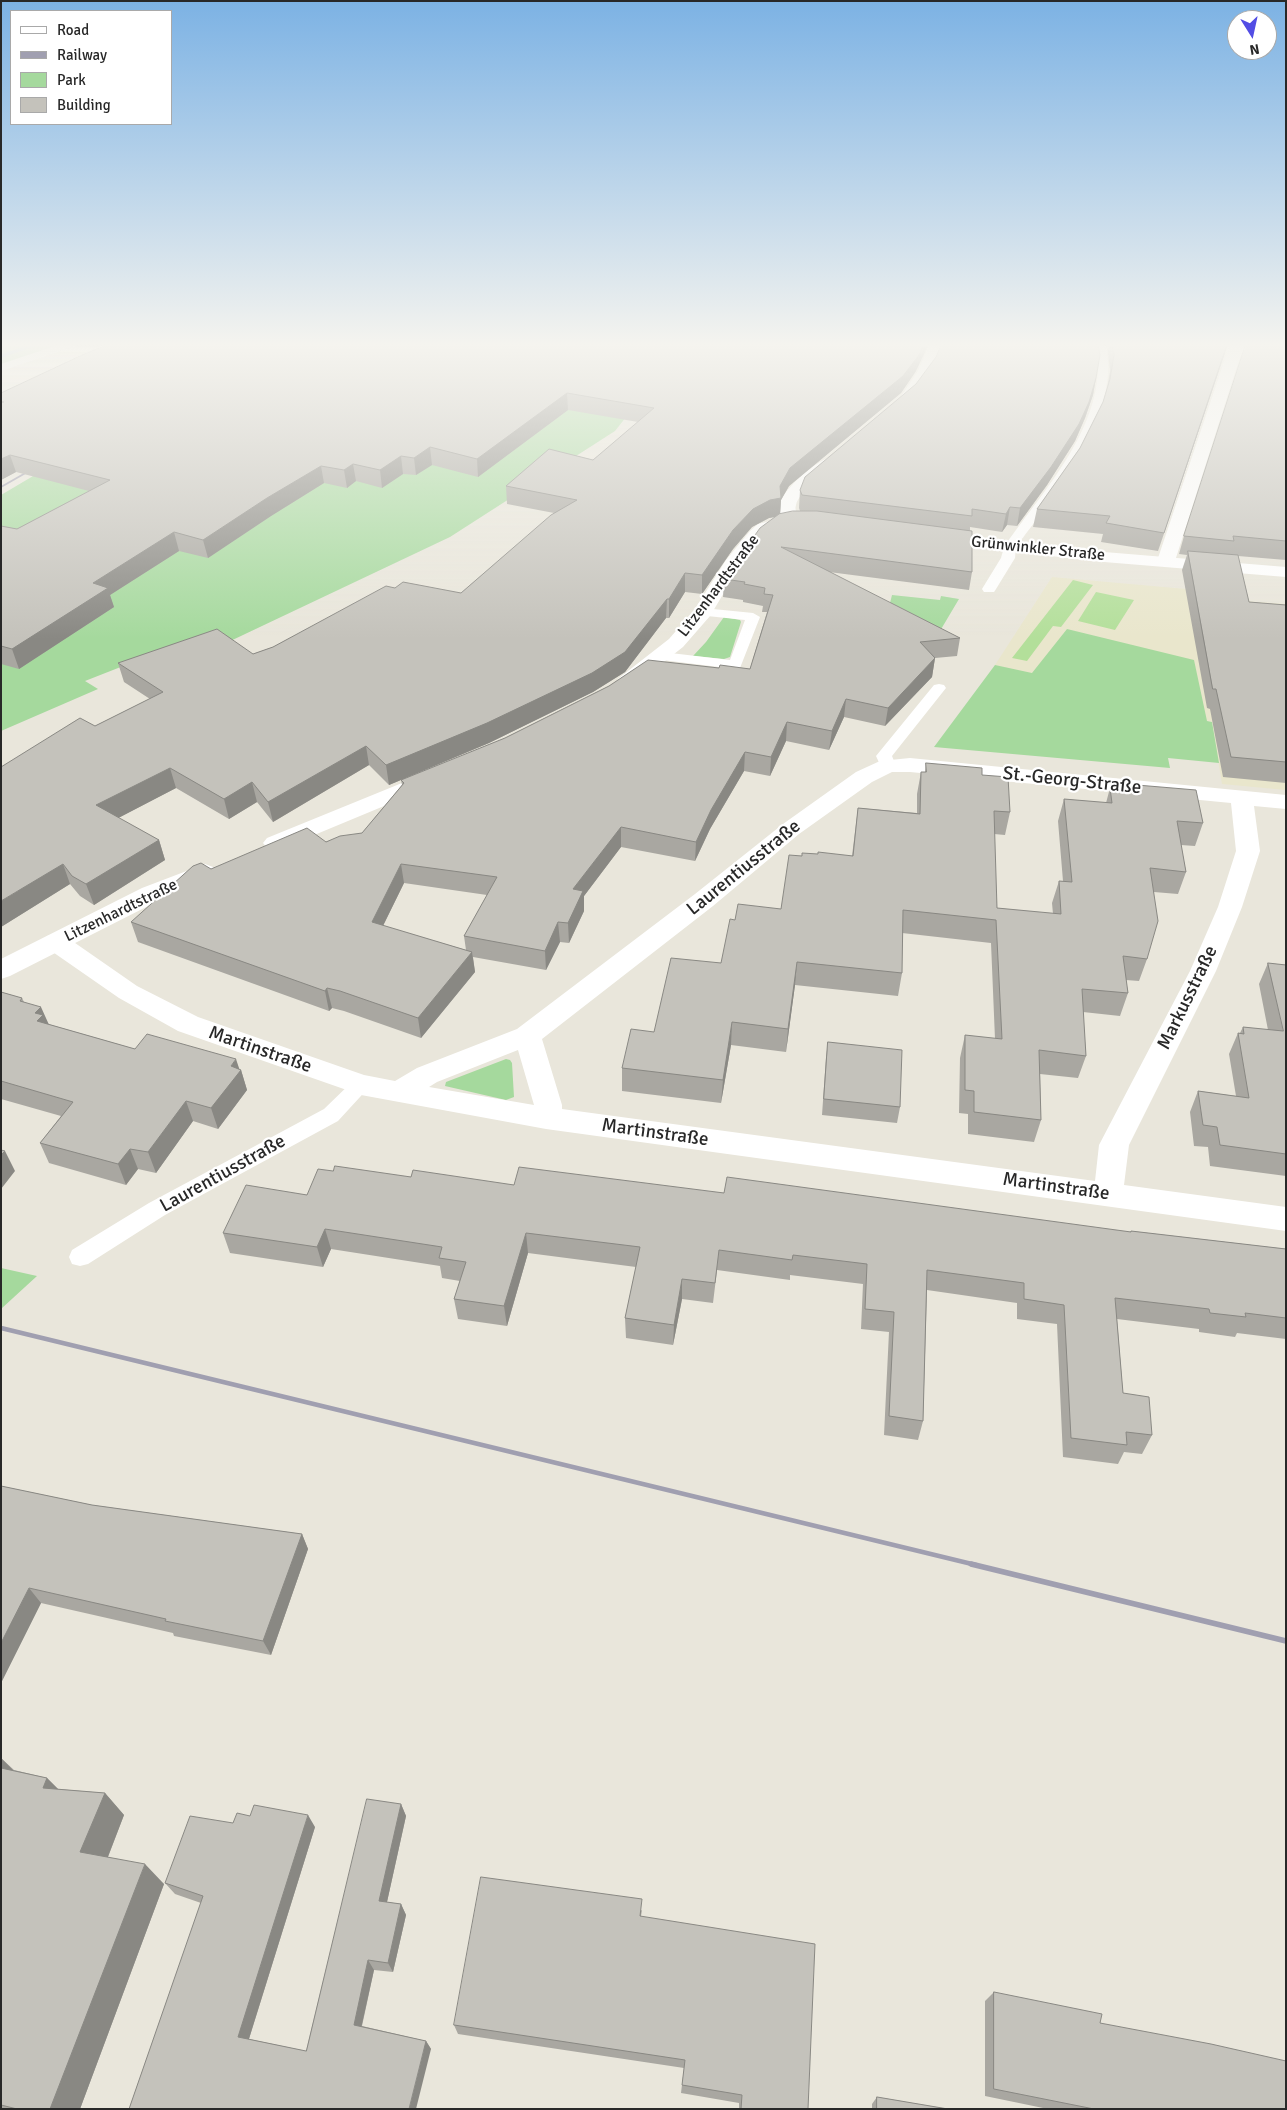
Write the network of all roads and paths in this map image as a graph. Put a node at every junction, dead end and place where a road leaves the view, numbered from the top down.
1 (1081, 442) edge
2 (1205, 442) edge
3 (840, 453) edge
4 (920, 535) edge
5 (1010, 547) junction
6 (1166, 561) junction
7 (1286, 572) edge
8 (989, 589) dead end
9 (703, 612) junction
10 (662, 656) junction
11 (939, 688) dead end
12 (610, 692) edge
13 (888, 766) junction
14 (445, 772) edge
15 (1242, 798) junction
16 (1286, 802) edge
17 (258, 850) edge
18 (222, 865) edge
19 (56, 942) junction
20 (1, 970) edge
21 (527, 1036) junction
22 (361, 1085) junction
23 (400, 1091) junction
24 (546, 1118) junction
25 (1108, 1194) junction
26 (1286, 1219) edge
27 (80, 1257) dead end

1 - 5 lane
2 - 6 street
3 - 9 street, Litzenhardtstraße
4 - 5 street, Grünwinkler Straße
5 - 6 street, Grünwinkler Straße
5 - 8 lane
6 - 7 street, Grünwinkler Straße
9 - 10 street, Litzenhardtstraße
9 - 10 lane
10 - 12 street, Litzenhardtstraße
11 - 13 lane
13 - 15 street, St.-Georg-Straße
13 - 21 street, Laurentiusstraße
14 - 17 street
15 - 16 street, St.-Georg-Straße
15 - 25 street, Markusstraße
18 - 19 street, Litzenhardtstraße
19 - 20 street, Litzenhardtstraße
19 - 22 street, Martinstraße
21 - 23 street, Laurentiusstraße
21 - 24 street
22 - 23 street, Martinstraße
22 - 27 lane, Laurentiusstraße
23 - 24 street, Martinstraße
24 - 25 street, Martinstraße
25 - 26 street, Martinstraße

